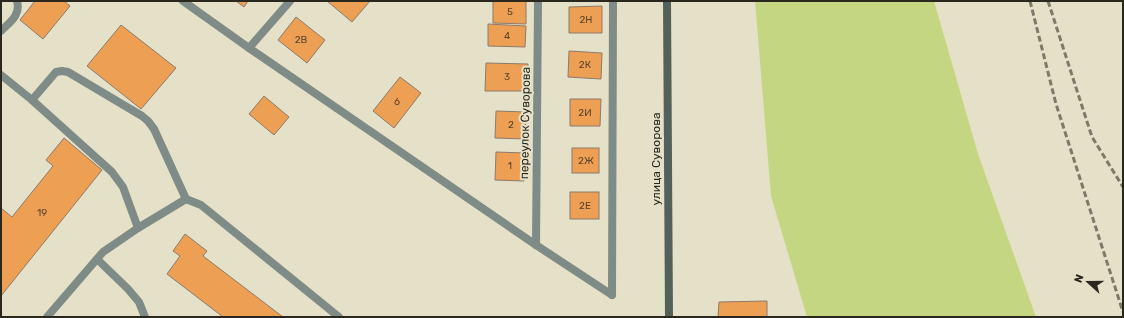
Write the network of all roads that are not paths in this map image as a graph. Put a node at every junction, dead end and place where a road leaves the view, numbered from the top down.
1 (17, 1) edge
2 (183, 1) edge
3 (290, 1) edge
4 (538, 1) edge
5 (613, 1) edge
6 (667, 1) edge
7 (1, 31) edge
8 (250, 48) junction
9 (1, 75) edge
10 (32, 100) junction
11 (186, 199) junction
12 (138, 228) junction
13 (536, 245) junction
14 (96, 259) junction
15 (47, 317) edge
16 (145, 317) edge
17 (339, 317) edge
18 (669, 317) edge

1 - 7 street
2 - 8 street
3 - 8 street
4 - 13 street, переулок Суворова
5 - 13 street
6 - 18 main road, улица Суворова
8 - 13 street
9 - 10 street
10 - 11 street
10 - 12 street
11 - 12 street
11 - 17 street
12 - 14 street
14 - 15 street
14 - 16 street

